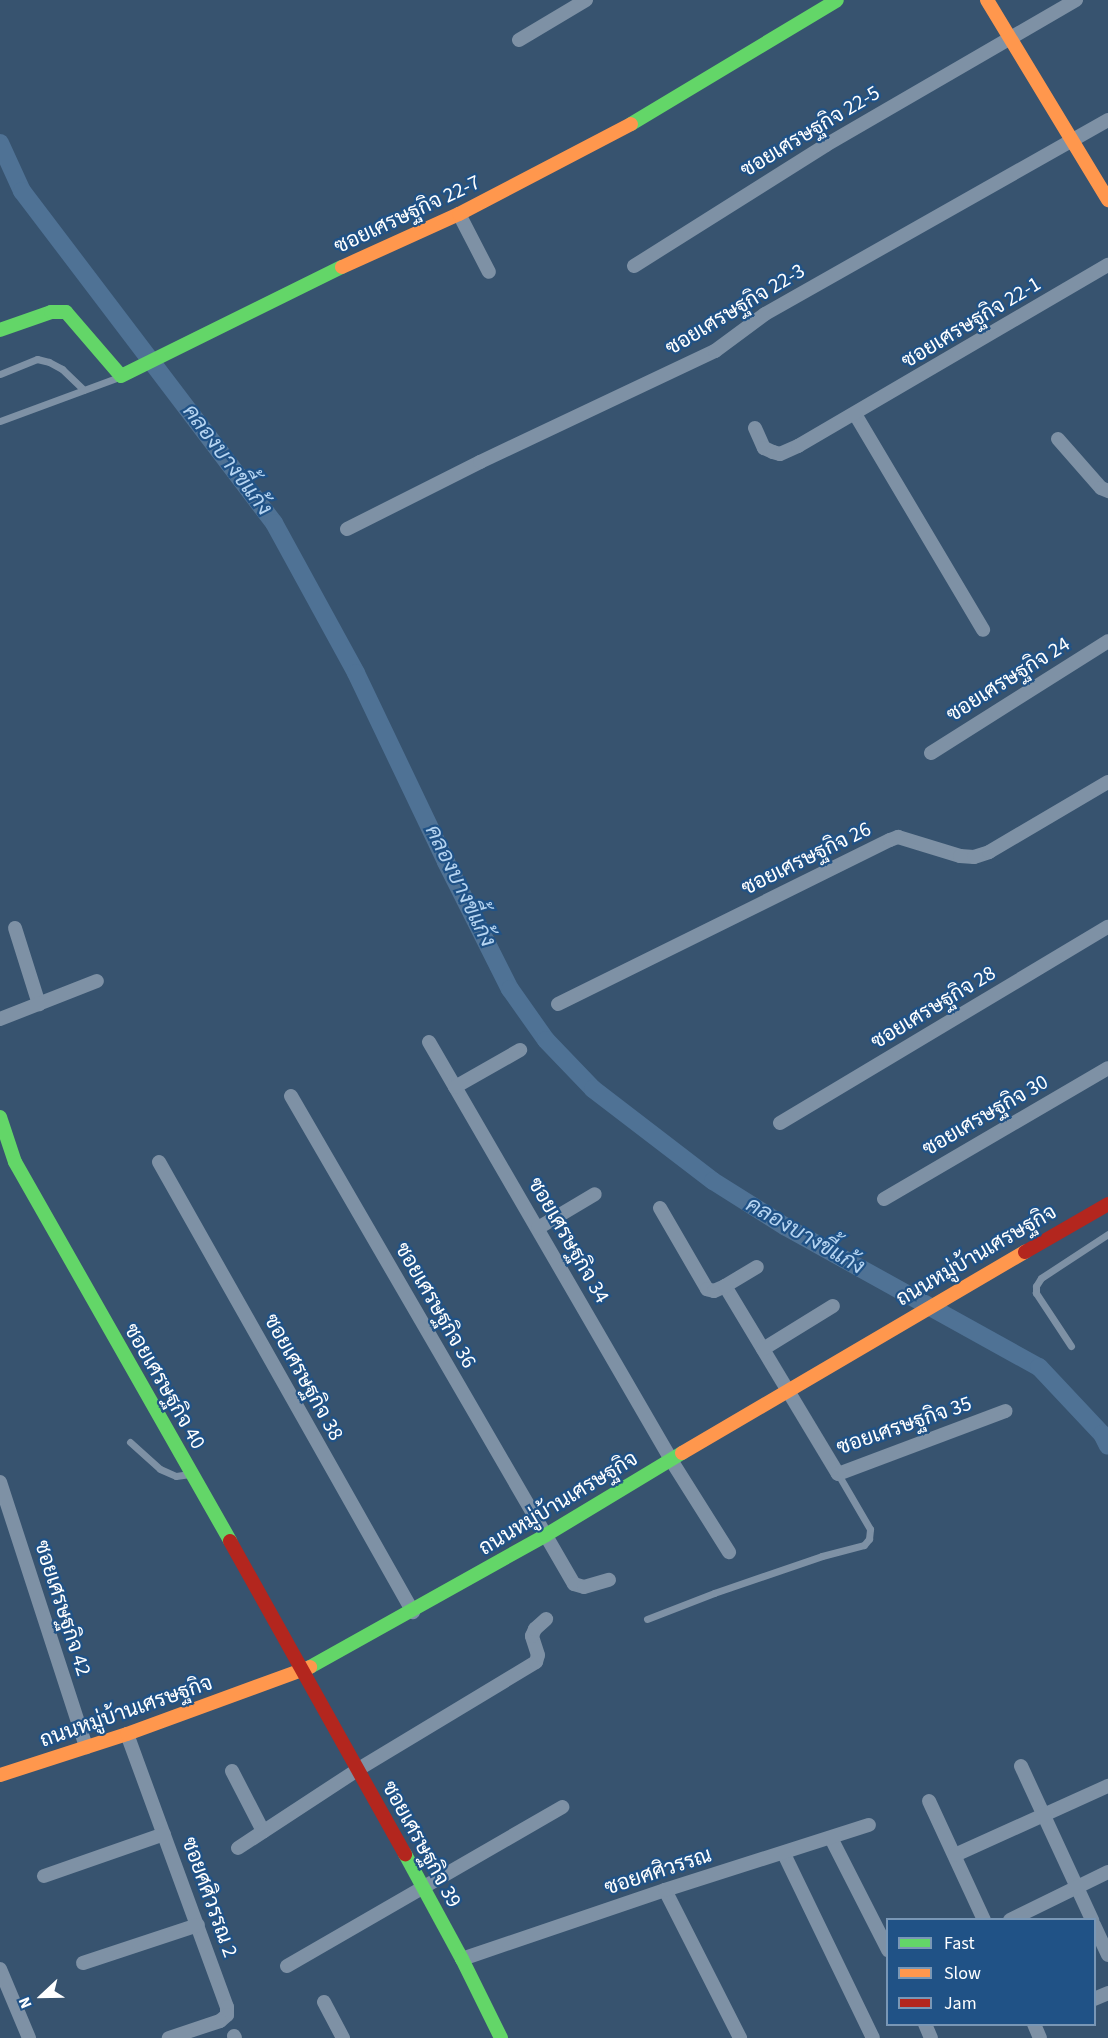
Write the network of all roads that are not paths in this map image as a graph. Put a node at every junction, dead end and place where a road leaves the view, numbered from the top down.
1 (586, 0) edge
2 (837, 0) edge
3 (987, 0) edge
4 (1076, 0) edge
5 (1010, 38) junction
6 (519, 40) dead end
7 (1108, 120) edge
8 (1073, 141) junction
9 (1108, 200) edge
10 (459, 214) junction
11 (1108, 265) edge
12 (634, 266) dead end
13 (489, 272) dead end
14 (0, 330) edge
15 (0, 374) edge
16 (126, 374) junction
17 (84, 390) junction
18 (855, 414) junction
19 (0, 421) edge
20 (756, 428) dead end
21 (1058, 439) dead end
22 (1108, 491) edge
23 (347, 530) dead end
24 (983, 630) dead end
25 (1108, 641) edge
26 (931, 753) dead end
27 (1108, 783) edge
28 (1108, 927) edge
29 (15, 928) dead end
30 (97, 981) dead end
31 (39, 1004) junction
32 (558, 1004) dead end
33 (0, 1019) edge
34 (429, 1042) dead end
35 (520, 1050) dead end
36 (1108, 1068) edge
37 (455, 1087) junction
38 (291, 1096) dead end
39 (0, 1117) edge
40 (780, 1123) dead end
41 (159, 1162) dead end
42 (595, 1194) dead end
43 (884, 1199) dead end
44 (1103, 1207) edge
45 (660, 1208) dead end
46 (1108, 1221) edge
47 (538, 1228) junction
48 (1108, 1234) edge
49 (757, 1267) dead end
50 (725, 1286) junction
51 (833, 1306) dead end
52 (1071, 1346) dead end
53 (763, 1349) junction
54 (787, 1390) junction
55 (1006, 1411) dead end
56 (130, 1442) dead end
57 (671, 1460) junction
58 (191, 1473) junction
59 (838, 1474) junction
60 (0, 1482) edge
61 (546, 1535) junction
62 (729, 1552) dead end
63 (609, 1580) dead end
64 (413, 1612) junction
65 (546, 1619) dead end
66 (647, 1619) dead end
67 (304, 1671) junction
68 (127, 1734) junction
69 (86, 1747) junction
70 (1021, 1766) dead end
71 (357, 1770) junction
72 (232, 1772) dead end
73 (0, 1775) edge
74 (1108, 1786) edge
75 (929, 1801) dead end
76 (562, 1807) dead end
77 (1043, 1816) junction
78 (869, 1825) dead end
79 (263, 1831) junction
80 (164, 1834) junction
81 (831, 1838) junction
82 (238, 1848) dead end
83 (784, 1854) junction
84 (955, 1855) junction
85 (1108, 1872) edge
86 (45, 1876) dead end
87 (1077, 1887) junction
88 (423, 1888) junction
89 (665, 1890) junction
90 (983, 1918) edge
91 (1014, 1918) edge
92 (1091, 1918) edge
93 (198, 1925) junction
94 (1096, 1927) edge
95 (886, 1946) edge
96 (1108, 1955) edge
97 (462, 1959) junction
98 (83, 1964) dead end
99 (287, 1966) dead end
100 (0, 1969) edge
101 (324, 2002) dead end
102 (29, 2038) edge
103 (169, 2038) edge
104 (343, 2038) edge
105 (501, 2038) edge
106 (740, 2038) edge
107 (873, 2038) edge

1 - 6 street
2 - 10 street, ซอยเศรษฐกิจ 22-7
3 - 5 street
4 - 5 street, ซอยเศรษฐกิจ 22-5
5 - 8 street
5 - 12 street, ซอยเศรษฐกิจ 22-5
7 - 8 street, ซอยเศรษฐกิจ 22-3
8 - 9 street
8 - 23 street, ซอยเศรษฐกิจ 22-3
10 - 13 street
10 - 16 street, ซอยเศรษฐกิจ 22-7
11 - 18 street, ซอยเศรษฐกิจ 22-1
14 - 16 street
15 - 17 lane
16 - 17 lane
17 - 19 lane
18 - 20 street, ซอยเศรษฐกิจ 22-1
18 - 24 street
21 - 22 street
25 - 26 street, ซอยเศรษฐกิจ 24
27 - 32 street, ซอยเศรษฐกิจ 26
28 - 40 street, ซอยเศรษฐกิจ 28
29 - 31 street
30 - 31 street
31 - 33 street
34 - 37 street, ซอยเศรษฐกิจ 34
35 - 37 street
36 - 43 street, ซอยเศรษฐกิจ 30
37 - 47 street, ซอยเศรษฐกิจ 34
38 - 61 street, ซอยเศรษฐกิจ 36
39 - 58 street, ซอยเศรษฐกิจ 40
41 - 64 street, ซอยเศรษฐกิจ 38
42 - 47 street
44 - 46 street
44 - 54 street, ถนนหมู่บ้านเศรษฐกิจ
45 - 50 street
47 - 57 street, ซอยเศรษฐกิจ 34
48 - 52 lane
49 - 50 street
50 - 53 street, ซอยเศรษฐกิจ 35
51 - 53 street
53 - 54 street, ซอยเศรษฐกิจ 35
54 - 57 street, ถนนหมู่บ้านเศรษฐกิจ
54 - 59 street, ซอยเศรษฐกิจ 35
55 - 59 street, ซอยเศรษฐกิจ 35
56 - 58 lane
57 - 61 street, ถนนหมู่บ้านเศรษฐกิจ
57 - 62 street, ซอยเศรษฐกิจ 34
58 - 67 street, ซอยเศรษฐกิจ 40
59 - 66 lane
60 - 69 street, ซอยเศรษฐกิจ 42
61 - 63 street, ซอยเศรษฐกิจ 36
61 - 64 street, ถนนหมู่บ้านเศรษฐกิจ
64 - 67 street, ถนนหมู่บ้านเศรษฐกิจ
65 - 71 street
67 - 68 street, ถนนหมู่บ้านเศรษฐกิจ
67 - 71 street, ซอยเศรษฐกิจ 39
68 - 69 street, ถนนหมู่บ้านเศรษฐกิจ
68 - 80 street, ซอยศศิวรรณ 2
69 - 73 street, ถนนหมู่บ้านเศรษฐกิจ
70 - 77 street
71 - 79 street
71 - 88 street, ซอยเศรษฐกิจ 39
72 - 79 street
74 - 77 street
75 - 84 street
76 - 88 street
77 - 84 street
77 - 87 street
78 - 81 street, ซอยศศิวรรณ
79 - 82 street
80 - 86 street
80 - 93 street, ซอยศศิวรรณ 2
81 - 83 street, ซอยศศิวรรณ
81 - 95 street
83 - 89 street, ซอยศศิวรรณ
83 - 107 street
84 - 90 street
85 - 87 street
87 - 91 street
87 - 92 street
88 - 97 street, ซอยเศรษฐกิจ 39
88 - 99 street
89 - 97 street, ซอยศศิวรรณ
89 - 106 street
93 - 98 street
93 - 103 street, ซอยศศิวรรณ 2
94 - 96 street
97 - 105 street, ซอยเศรษฐกิจ 39
100 - 102 street
101 - 104 street

